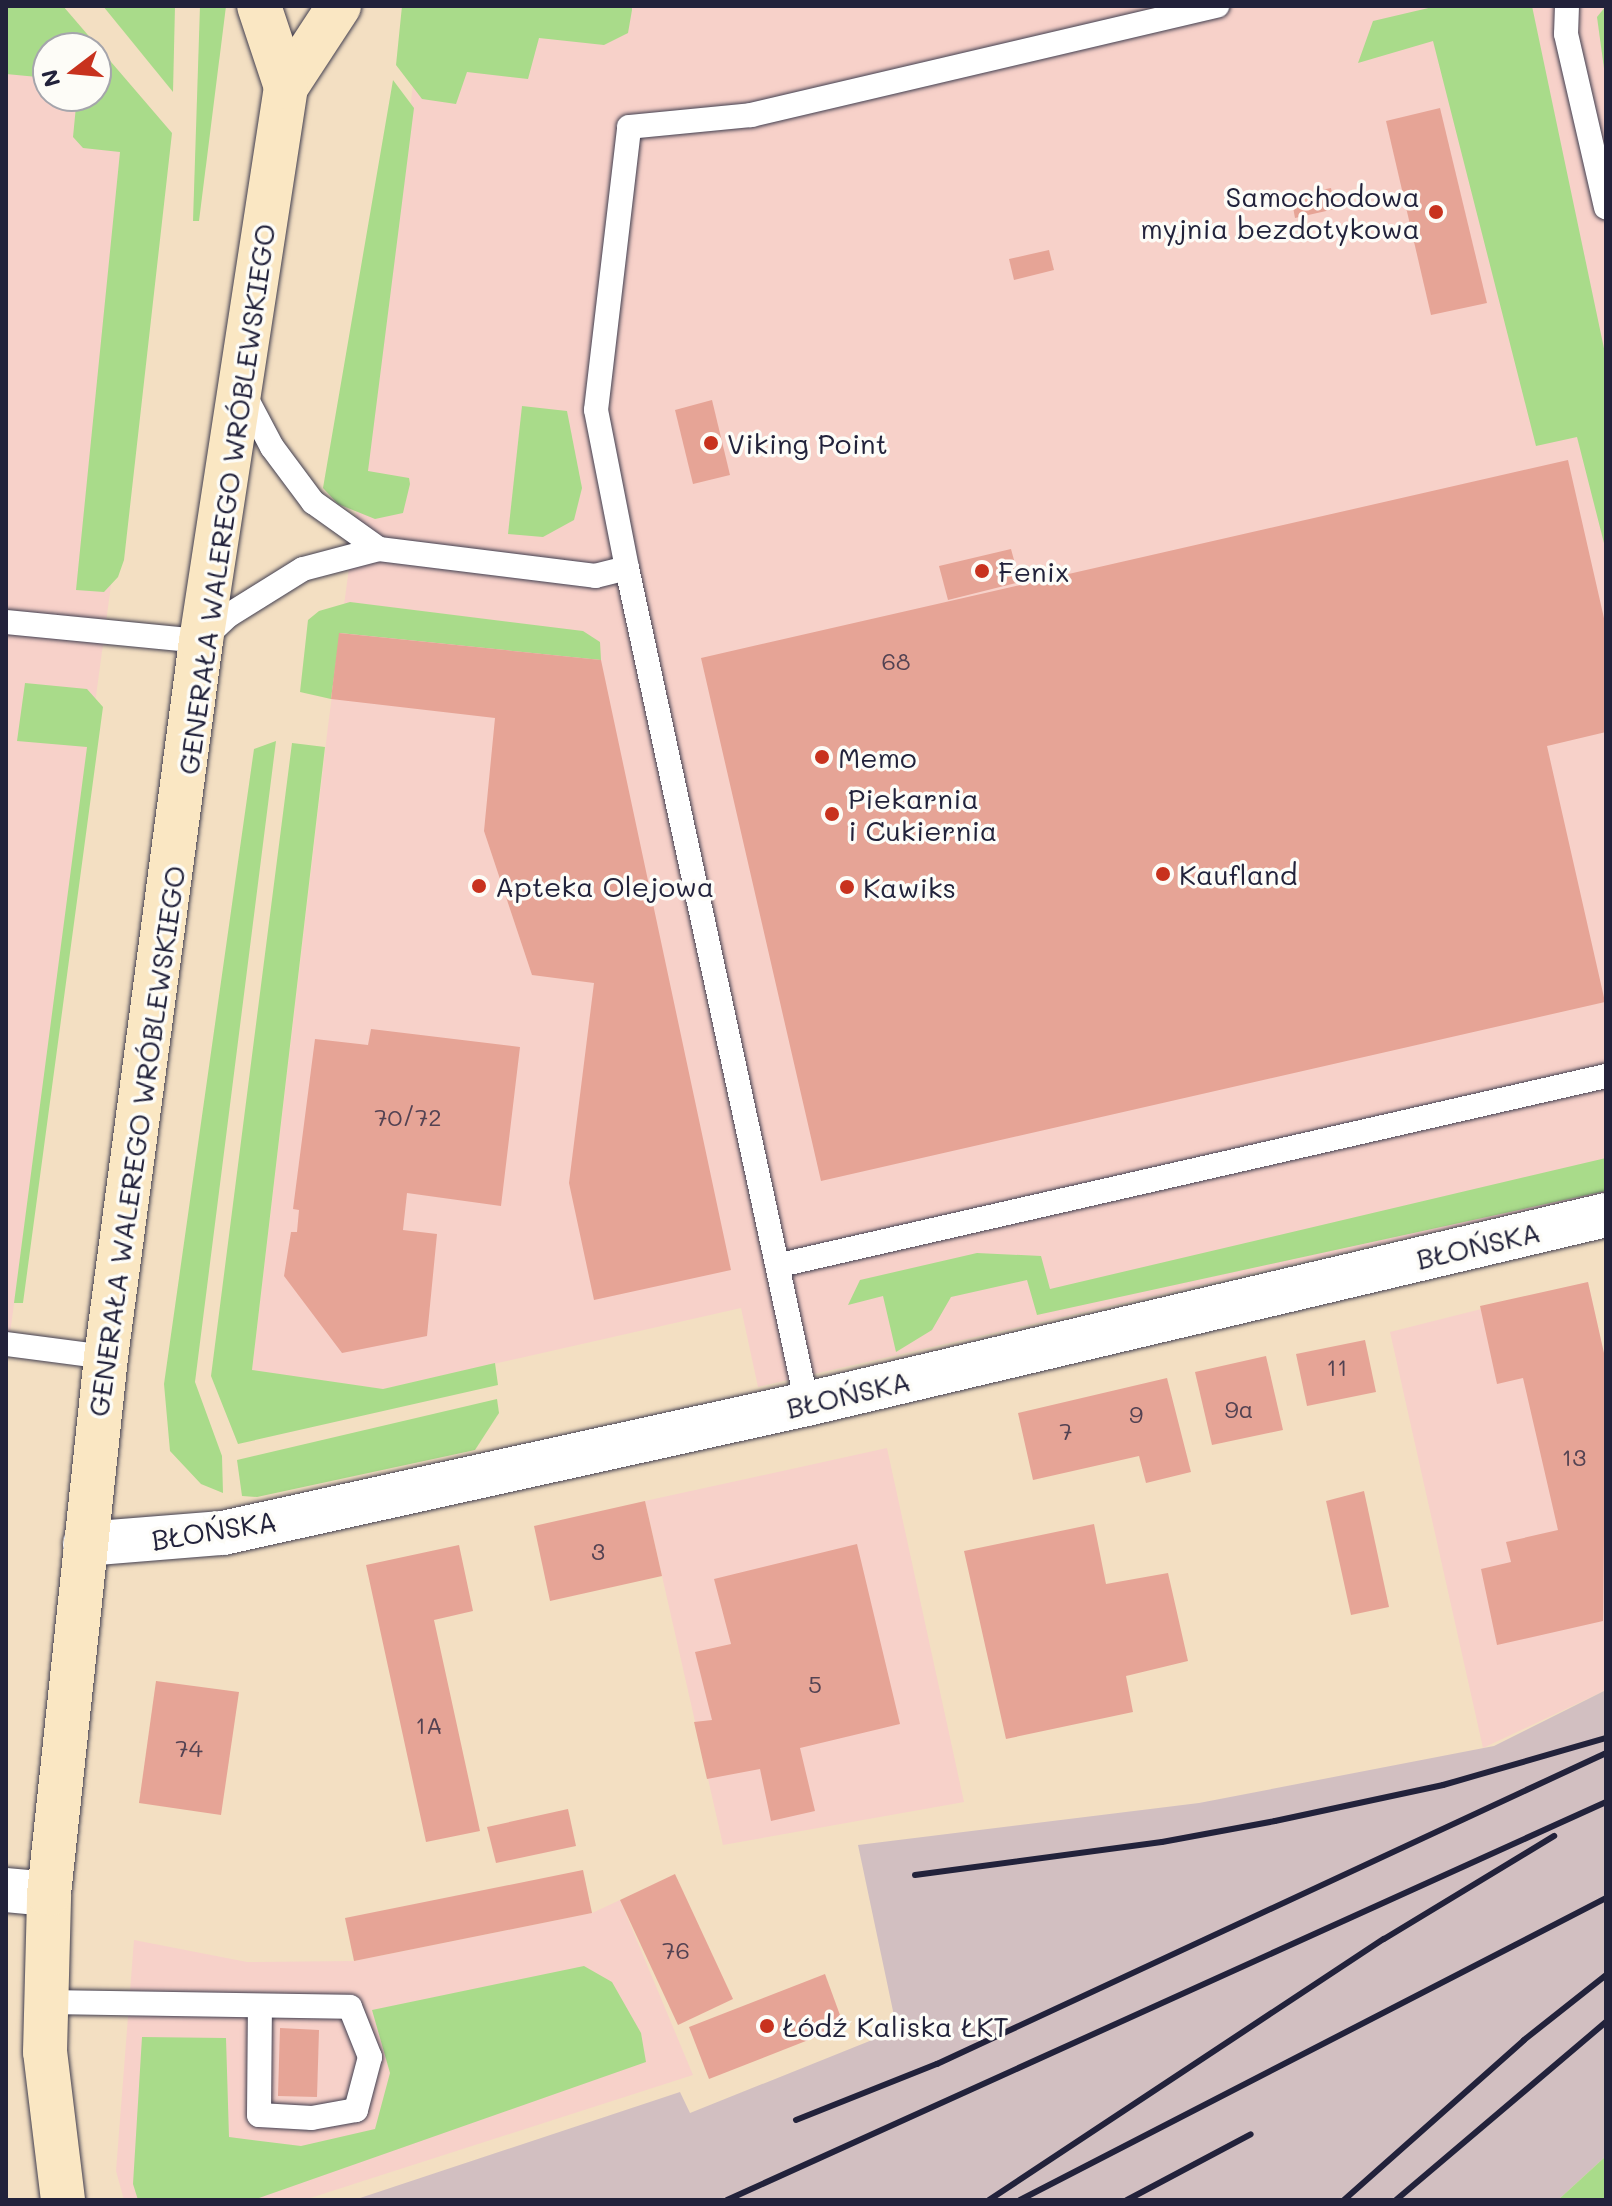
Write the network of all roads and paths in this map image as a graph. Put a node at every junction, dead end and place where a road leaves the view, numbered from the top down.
1 (259, 6) edge
2 (339, 6) edge
3 (1217, 6) edge
4 (1567, 6) edge
5 (286, 87) junction
6 (1606, 207) edge
7 (243, 392) junction
8 (379, 549) junction
9 (627, 568) junction
10 (6, 622) edge
11 (201, 641) junction
12 (1606, 1076) edge
13 (1606, 1215) edge
14 (780, 1265) junction
15 (6, 1344) edge
16 (106, 1357) junction
17 (807, 1404) junction
18 (85, 1544) junction
19 (6, 1890) edge
20 (49, 1894) junction
21 (44, 2002) junction
22 (260, 2007) junction
23 (63, 2200) edge

1 - 5 street, GENERAŁA WALEREGO WRÓBLEWSKIEGO
2 - 5 street, GENERAŁA WALEREGO WRÓBLEWSKIEGO
3 - 9 lane
4 - 6 lane
5 - 7 street, GENERAŁA WALEREGO WRÓBLEWSKIEGO
7 - 8 lane
7 - 11 street, GENERAŁA WALEREGO WRÓBLEWSKIEGO
8 - 9 lane
8 - 11 lane
9 - 14 lane
10 - 11 lane
11 - 16 street, GENERAŁA WALEREGO WRÓBLEWSKIEGO
12 - 14 lane
13 - 17 street, BŁOŃSKA
14 - 17 lane
15 - 16 lane
16 - 18 street, GENERAŁA WALEREGO WRÓBLEWSKIEGO
17 - 18 street, BŁOŃSKA
18 - 20 street, GENERAŁA WALEREGO WRÓBLEWSKIEGO
19 - 20 street
20 - 21 street, GENERAŁA WALEREGO WRÓBLEWSKIEGO
21 - 22 lane
21 - 23 street, GENERAŁA WALEREGO WRÓBLEWSKIEGO
22 - 22 lane

